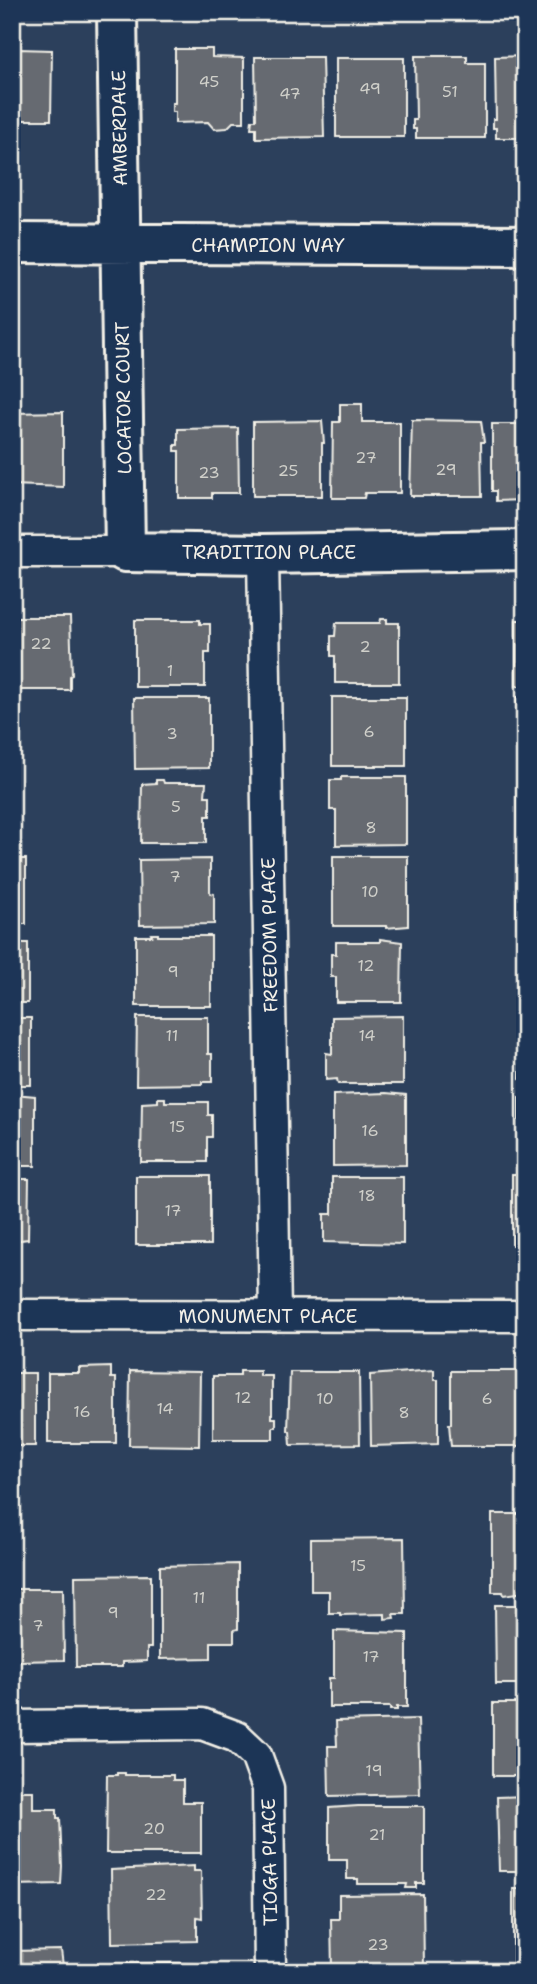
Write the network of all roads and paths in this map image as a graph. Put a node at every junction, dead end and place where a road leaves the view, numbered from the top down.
1 (117, 12) edge
2 (12, 243) edge
3 (122, 245) junction
4 (525, 246) edge
5 (525, 550) edge
6 (12, 552) edge
7 (125, 552) junction
8 (263, 554) junction
9 (12, 1315) edge
10 (275, 1316) junction
11 (525, 1316) edge
12 (12, 1726) edge
13 (270, 1972) edge

1 - 3 street, AMBERDALE
2 - 3 street, CHAMPION WAY
3 - 4 street, CHAMPION WAY
3 - 7 street, LOCATOR COURT
5 - 8 street, TRADITION PLACE
6 - 7 street, TRADITION PLACE
7 - 8 street, TRADITION PLACE
8 - 10 street, FREEDOM PLACE
9 - 10 street, MONUMENT PLACE
10 - 11 street, MONUMENT PLACE
12 - 13 street, TIOGA PLACE

